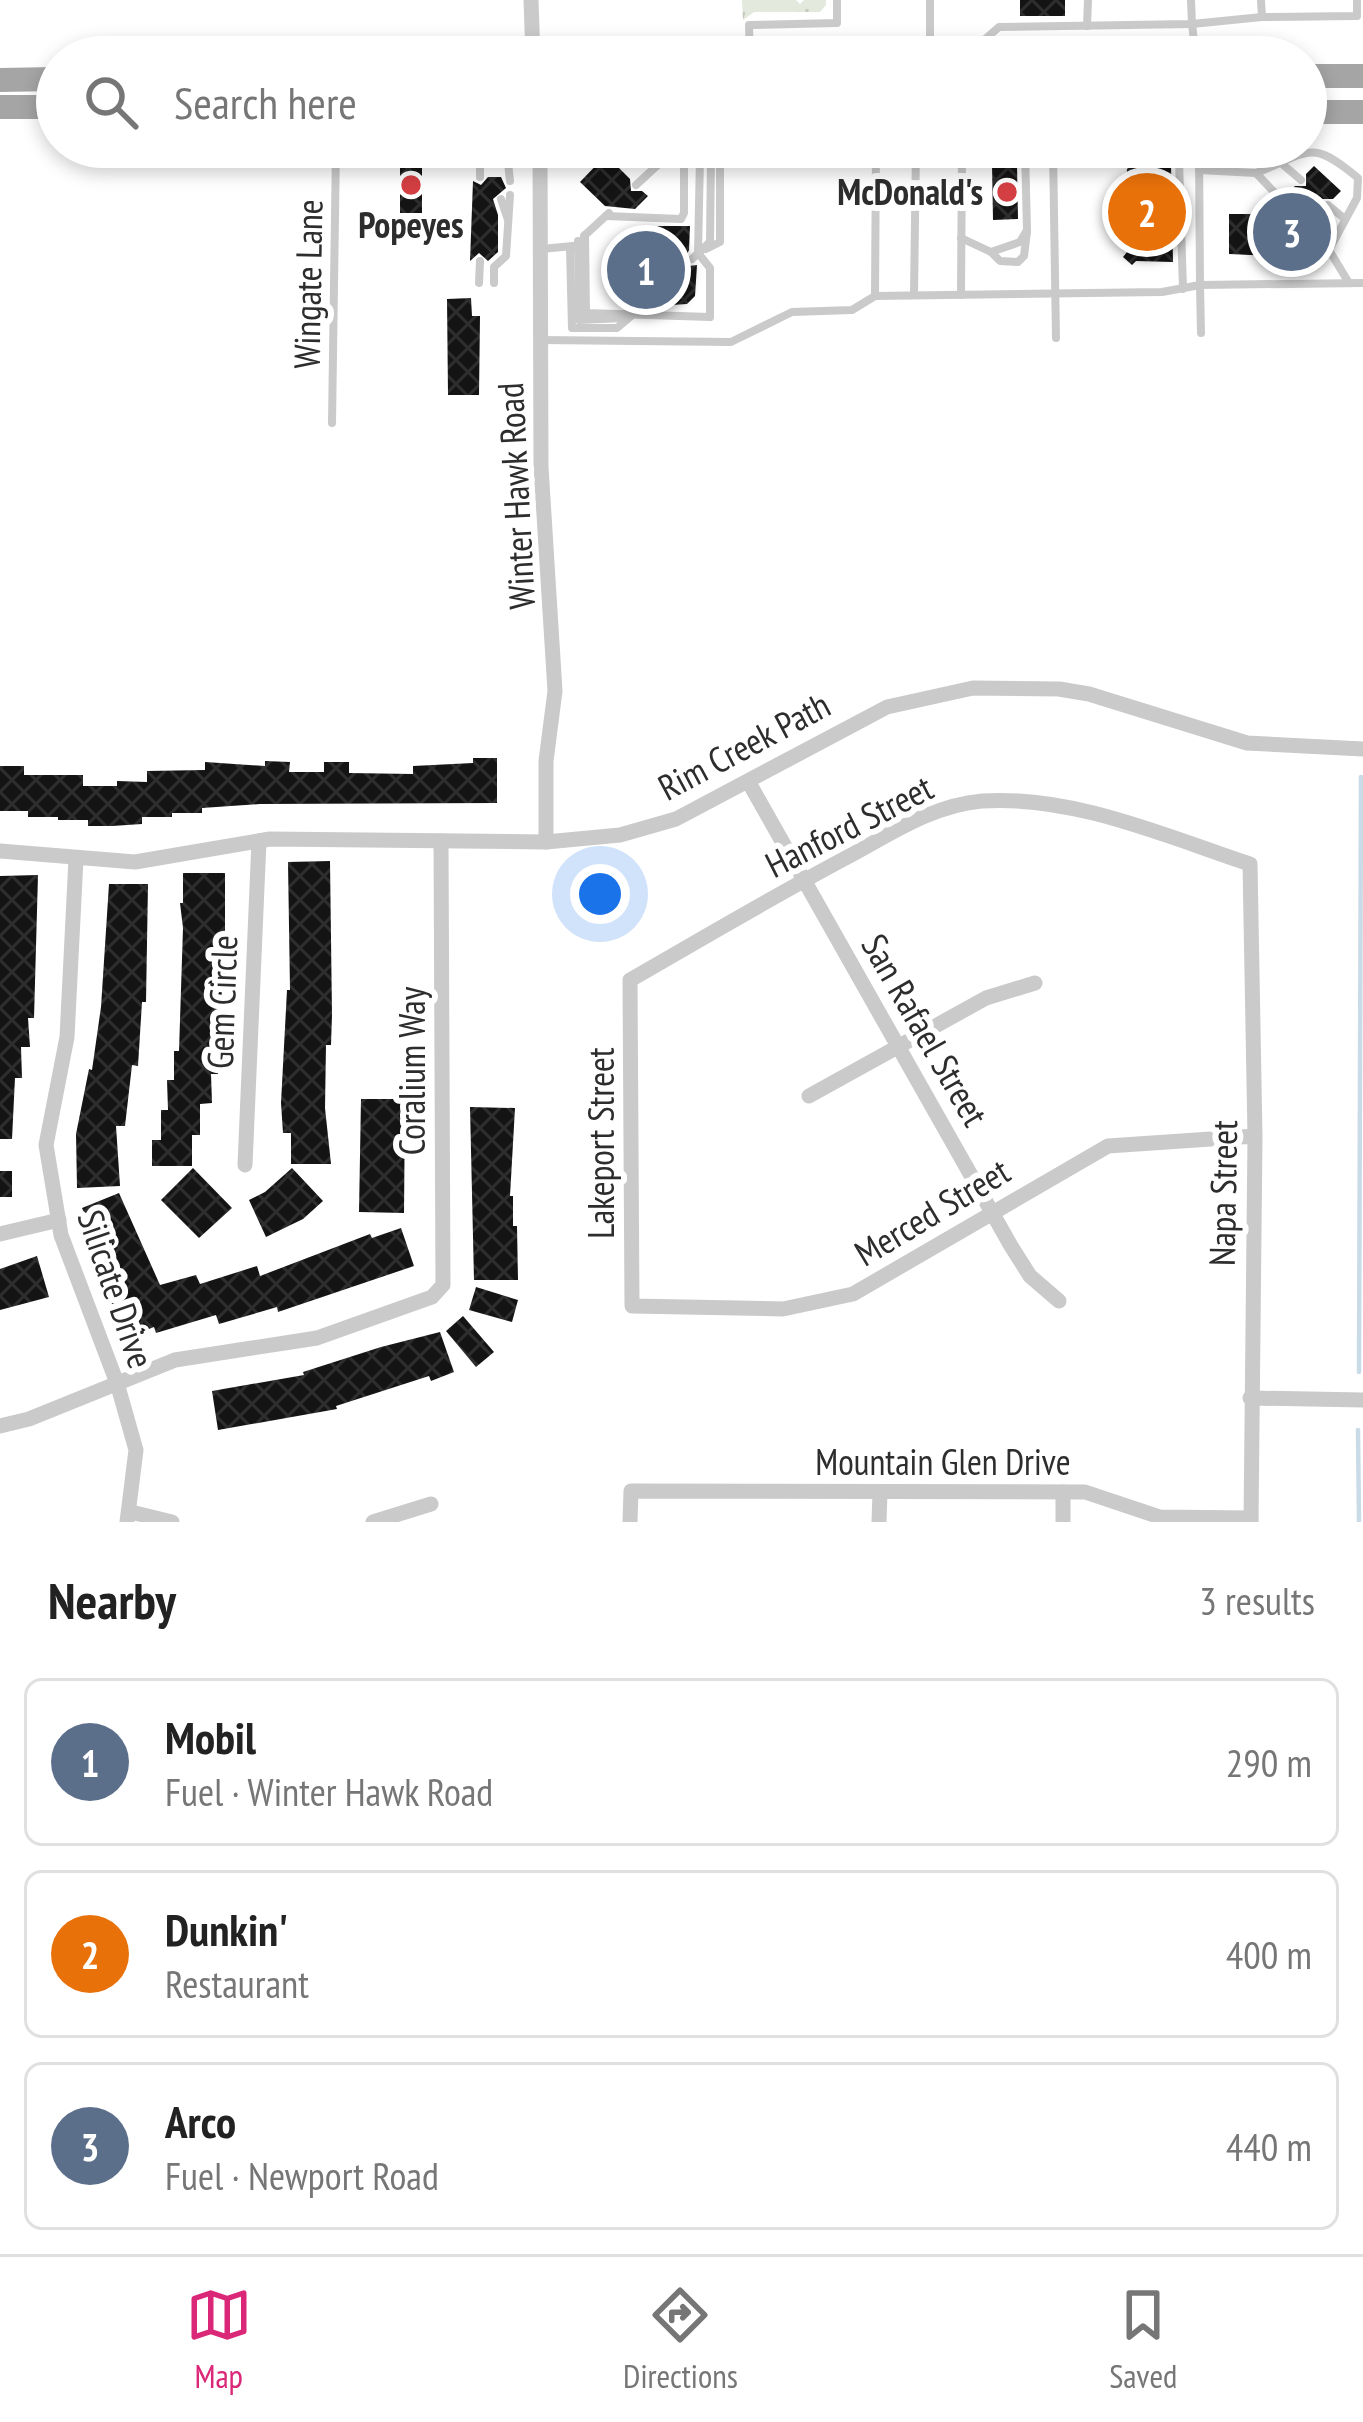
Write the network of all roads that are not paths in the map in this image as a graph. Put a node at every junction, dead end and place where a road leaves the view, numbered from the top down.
1 (531, 0) edge
2 (837, 0) edge
3 (930, 0) edge
4 (1088, 0) edge
5 (1191, 0) edge
6 (1262, 0) edge
7 (1357, 0) edge
8 (1262, 17) junction
9 (1192, 24) junction
10 (1088, 26) junction
11 (532, 36) edge
12 (749, 36) edge
13 (930, 36) edge
14 (988, 36) edge
15 (1193, 36) edge
16 (1327, 76) edge
17 (1363, 76) edge
18 (36, 79) edge
19 (0, 80) edge
20 (0, 106) edge
21 (36, 106) edge
22 (1327, 112) edge
23 (1363, 112) edge
24 (1327, 153) edge
25 (336, 168) edge
26 (480, 168) edge
27 (508, 168) edge
28 (540, 168) edge
29 (654, 168) edge
30 (684, 168) edge
31 (708, 168) edge
32 (711, 168) edge
33 (876, 168) edge
34 (916, 168) edge
35 (962, 168) edge
36 (1025, 168) edge
37 (1053, 168) edge
38 (1179, 168) edge
39 (1270, 168) edge
40 (1286, 168) edge
41 (1199, 170) joint
42 (1256, 173) junction
43 (480, 177) dead end
44 (506, 179) dead end
45 (1300, 180) dead end
46 (636, 185) dead end
47 (506, 197) dead end
48 (1328, 205) dead end
49 (1346, 220) junction
50 (1027, 230) junction
51 (582, 238) junction
52 (961, 238) junction
53 (570, 248) junction
54 (540, 249) junction
55 (1329, 250) junction
56 (991, 252) junction
57 (695, 256) junction
58 (480, 261) dead end
59 (494, 283) dead end
60 (1363, 283) edge
61 (479, 284) dead end
62 (1349, 284) junction
63 (1200, 285) junction
64 (1183, 289) junction
65 (1054, 293) junction
66 (914, 295) junction
67 (961, 295) junction
68 (875, 296) junction
69 (650, 300) dead end
70 (636, 314) junction
71 (1202, 334) dead end
72 (1056, 338) dead end
73 (539, 340) junction
74 (332, 423) dead end
75 (1363, 749) edge
76 (748, 781) junction
77 (441, 841) junction
78 (259, 842) junction
79 (546, 842) junction
80 (0, 851) edge
81 (76, 859) junction
82 (1250, 864) joint
83 (804, 880) junction
84 (630, 980) joint
85 (1035, 983) dead end
86 (901, 1047) junction
87 (809, 1096) dead end
88 (1255, 1136) junction
89 (245, 1165) dead end
90 (992, 1210) junction
91 (59, 1220) junction
92 (0, 1234) edge
93 (1059, 1301) dead end
94 (632, 1306) joint
95 (117, 1383) junction
96 (1250, 1398) junction
97 (1363, 1400) edge
98 (0, 1426) edge
99 (880, 1492) junction
100 (1063, 1492) junction
101 (431, 1504) dead end
102 (129, 1517) edge
103 (1251, 1520) edge
104 (172, 1522) edge
105 (374, 1522) edge
106 (630, 1522) edge
107 (879, 1522) edge
108 (1063, 1522) edge

1 - 11 street
2 - 12 lane
3 - 13 lane
4 - 10 lane
5 - 9 lane
6 - 8 lane
7 - 8 lane
8 - 9 lane
9 - 10 lane
9 - 15 lane
10 - 14 lane
16 - 17 main road
18 - 19 main road
20 - 21 main road
22 - 23 main road
24 - 49 lane
25 - 74 lane, Wingate Lane
26 - 43 lane
27 - 44 lane
28 - 54 street, Winter Hawk Road
29 - 46 lane
30 - 51 lane
31 - 57 lane
32 - 57 lane
33 - 68 lane
34 - 66 lane
35 - 52 lane
36 - 50 lane
37 - 65 lane
38 - 64 lane
39 - 42 lane
40 - 45 lane
41 - 42 lane
41 - 63 lane
42 - 55 lane
47 - 59 lane
48 - 49 lane
49 - 55 lane
50 - 56 lane
50 - 56 lane
51 - 53 lane
51 - 70 lane
52 - 56 lane
52 - 67 lane
53 - 54 lane
53 - 70 lane
54 - 73 street, Winter Hawk Road
55 - 62 lane
57 - 70 lane
58 - 61 lane
60 - 62 lane
62 - 63 lane
63 - 64 lane
63 - 71 lane
64 - 65 lane
65 - 67 lane
65 - 72 lane
66 - 67 lane
66 - 68 lane
68 - 73 lane
69 - 70 lane
73 - 79 street, Winter Hawk Road
75 - 76 street, Rim Creek Path
76 - 79 street, Rim Creek Path
76 - 83 street, San Rafael Street
77 - 78 street, Rim Creek Path
77 - 79 street, Rim Creek Path
77 - 95 street, Coralium Way
78 - 81 street, Rim Creek Path
78 - 89 street, Gem Circle
80 - 81 street, Rim Creek Path
81 - 91 street, Silicate Drive
82 - 83 street, Hanford Street
82 - 88 street, Napa Street
83 - 84 street, Hanford Street
83 - 86 street, San Rafael Street
84 - 94 street, Lakeport Street
85 - 86 street
86 - 87 street
86 - 90 street, San Rafael Street
88 - 90 street, Merced Street
88 - 96 street, Napa Street
90 - 93 street, San Rafael Street
90 - 94 street, Merced Street
91 - 92 street
91 - 95 street, Silicate Drive
95 - 98 street
95 - 102 street, Silicate Drive
96 - 97 street
96 - 103 street, Napa Street
99 - 100 street, Mountain Glen Drive
99 - 106 street, Mountain Glen Drive
99 - 107 street
100 - 103 street, Mountain Glen Drive
100 - 108 street
101 - 105 street
102 - 104 street

